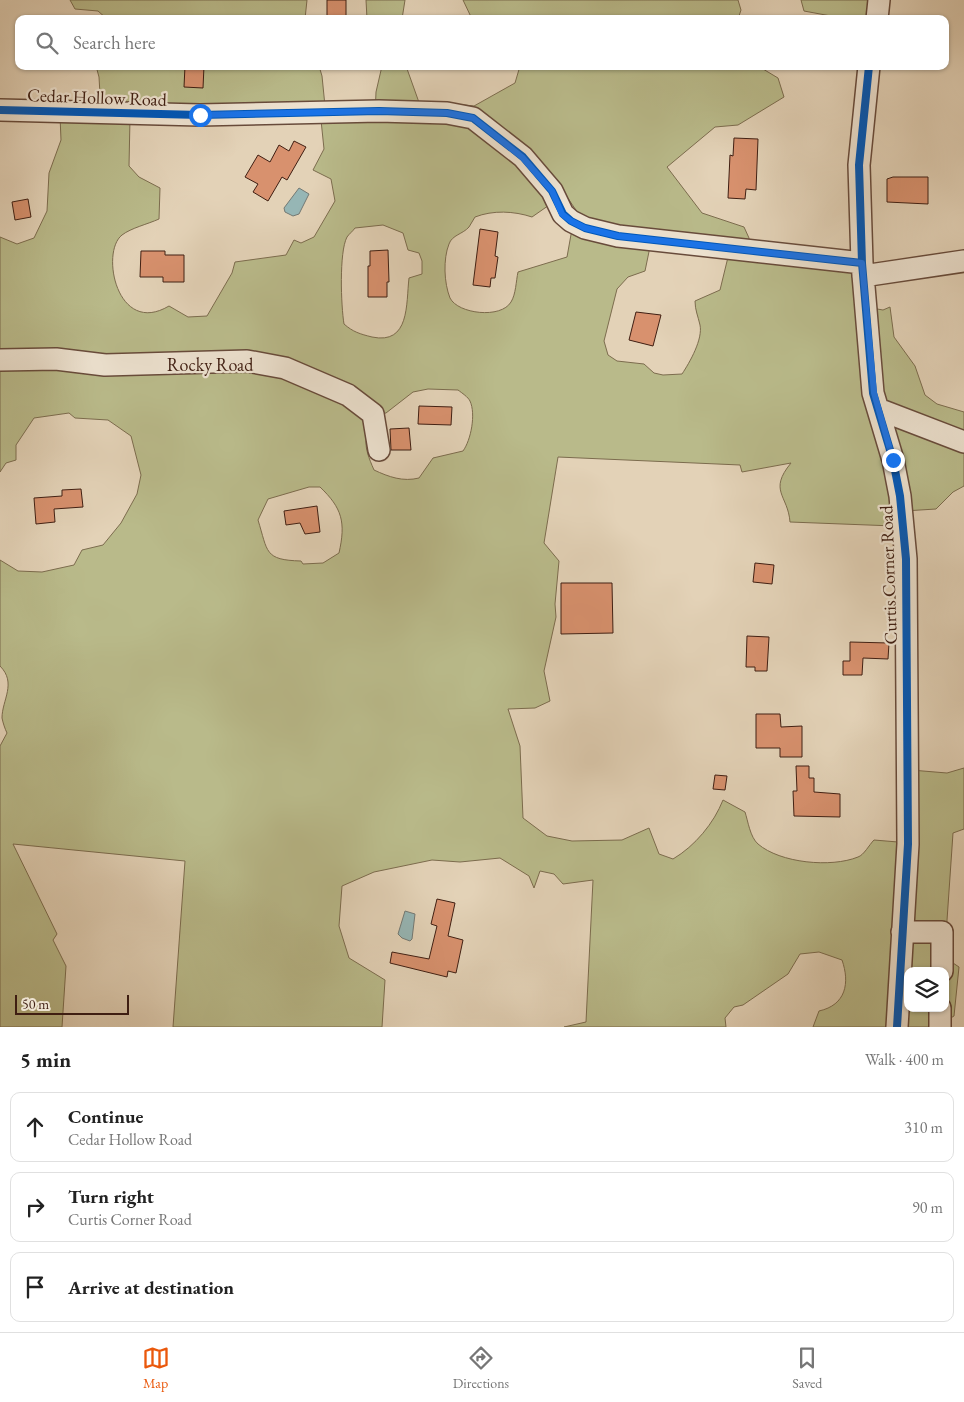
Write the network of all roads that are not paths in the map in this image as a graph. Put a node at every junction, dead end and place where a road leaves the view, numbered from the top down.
1 (879, 0) edge
2 (877, 15) edge
3 (869, 70) edge
4 (0, 110) edge
5 (964, 261) edge
6 (863, 269) junction
7 (0, 360) edge
8 (878, 409) junction
9 (964, 442) edge
10 (379, 450) dead end
11 (902, 932) junction
12 (942, 967) edge
13 (940, 1012) edge
14 (897, 1027) edge
15 (940, 1027) edge

1 - 2 street
3 - 6 street, Curtis Corner Road
4 - 6 street, Cedar Hollow Road
5 - 6 street, Cedar Hollow Road
6 - 8 street, Curtis Corner Road
7 - 10 street, Rocky Road
8 - 9 street
8 - 11 street, Curtis Corner Road
11 - 12 street
11 - 14 street, Curtis Corner Road
13 - 15 street

